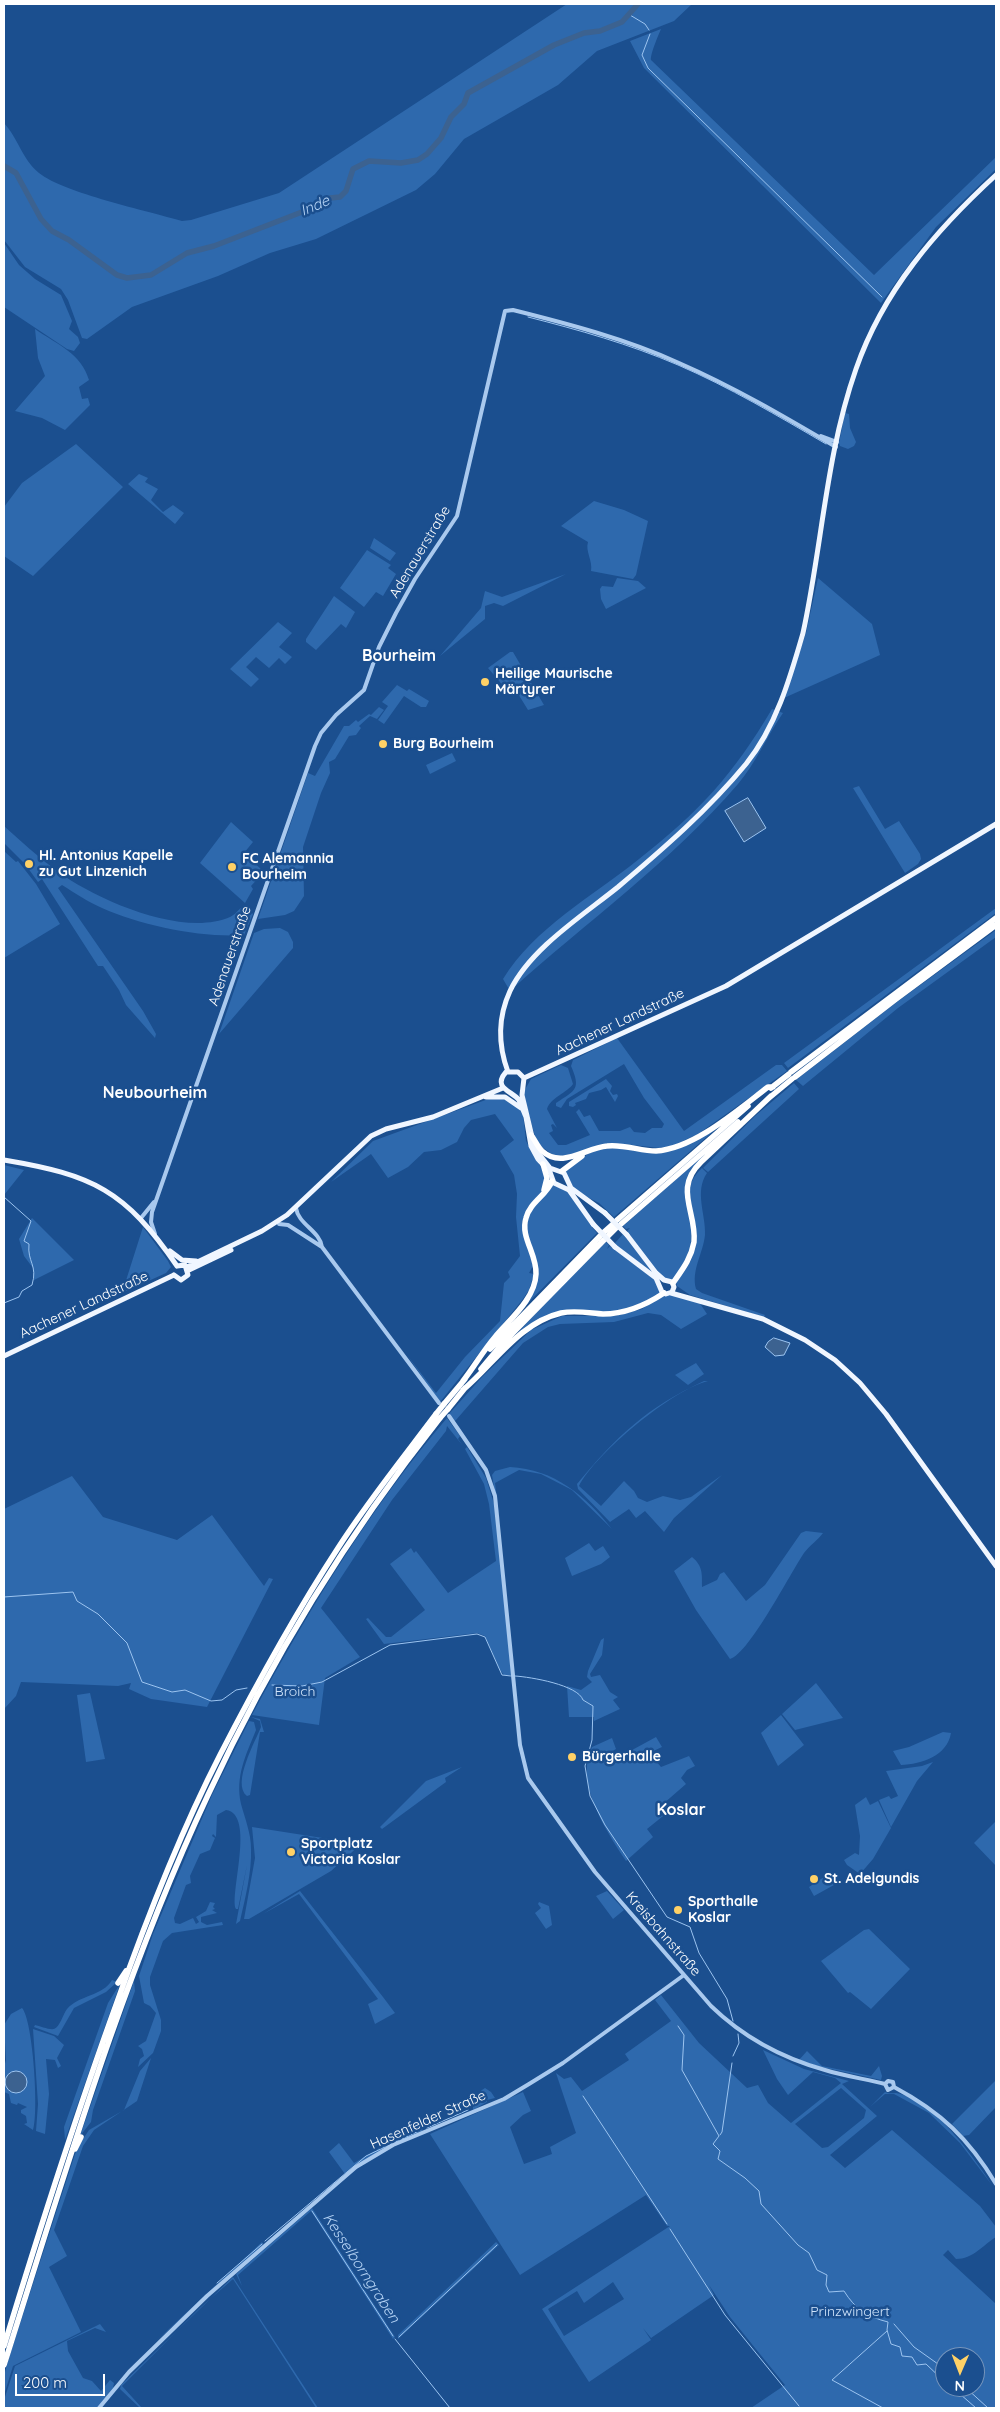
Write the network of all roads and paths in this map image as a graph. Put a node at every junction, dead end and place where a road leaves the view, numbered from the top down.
1 (996, 175) edge
2 (837, 445) junction
3 (996, 824) edge
4 (996, 918) edge
5 (996, 925) edge
6 (508, 1072) junction
7 (792, 1075) junction
8 (524, 1078) junction
9 (773, 1087) junction
10 (503, 1088) junction
11 (522, 1090) junction
12 (512, 1094) junction
13 (771, 1096) junction
14 (483, 1097) junction
15 (525, 1115) junction
16 (531, 1136) junction
17 (588, 1151) junction
18 (4, 1160) edge
19 (543, 1164) junction
20 (560, 1171) junction
21 (552, 1178) junction
22 (566, 1181) junction
23 (562, 1185) junction
24 (539, 1198) junction
25 (156, 1200) junction
26 (296, 1208) junction
27 (152, 1212) junction
28 (141, 1218) junction
29 (282, 1220) junction
30 (617, 1224) junction
31 (155, 1235) junction
32 (604, 1236) junction
33 (162, 1244) junction
34 (322, 1247) junction
35 (201, 1260) junction
36 (177, 1266) junction
37 (188, 1268) junction
38 (174, 1276) junction
39 (664, 1280) junction
40 (660, 1285) junction
41 (673, 1288) junction
42 (664, 1294) junction
43 (4, 1356) edge
44 (463, 1381) junction
45 (463, 1390) junction
46 (445, 1408) junction
47 (438, 1416) junction
48 (996, 1566) edge
49 (144, 1946) junction
50 (131, 1964) junction
51 (684, 1974) junction
52 (136, 1979) dead end
53 (118, 1983) dead end
54 (81, 2137) dead end
55 (63, 2141) dead end
56 (66, 2166) junction
57 (54, 2183) junction
58 (996, 2184) edge
59 (4, 2346) edge
60 (4, 2365) edge
61 (99, 2408) edge

1 - 2 main road
2 - 6 main road
2 - 25 street, Adenauerstraße
3 - 8 main road, Aachener Landstraße
4 - 7 highway
5 - 7 highway
6 - 8 main road
6 - 10 main road
7 - 9 highway
7 - 13 highway
8 - 11 main road
9 - 17 highway
9 - 30 highway
10 - 12 main road
10 - 14 main road
11 - 12 main road
11 - 16 main road
12 - 15 main road
13 - 30 highway
13 - 41 highway
14 - 15 main road
14 - 26 main road
15 - 19 main road
16 - 17 highway
16 - 20 main road
17 - 20 highway
18 - 28 main road
19 - 21 main road
19 - 24 highway
20 - 21 main road
20 - 22 main road
21 - 23 main road
21 - 24 highway
22 - 23 main road
22 - 39 main road, bridge
23 - 40 main road, bridge
24 - 44 highway
25 - 27 street
25 - 28 street
26 - 29 main road
26 - 34 street, Kreisbahnstraße
27 - 28 street
27 - 31 street
28 - 31 main road
29 - 34 street
29 - 35 main road
29 - 37 main road
30 - 32 highway
31 - 33 main road
32 - 44 highway
32 - 45 highway
33 - 35 main road
33 - 36 main road
34 - 46 street, Kreisbahnstraße
35 - 37 main road
36 - 37 main road
36 - 38 main road
37 - 38 main road
38 - 43 main road, Aachener Landstraße
39 - 40 main road
39 - 41 main road
40 - 42 main road
41 - 42 main road
41 - 48 main road
42 - 45 highway
44 - 46 highway
45 - 46 highway
46 - 47 highway, bridge
46 - 51 street, Kreisbahnstraße
47 - 49 highway
47 - 50 highway
49 - 52 highway
49 - 56 highway
50 - 53 highway
50 - 57 highway
51 - 58 street, Kreisbahnstraße
51 - 61 street, Hasenfelder Straße
54 - 56 highway
55 - 57 highway
56 - 60 highway
57 - 59 highway

